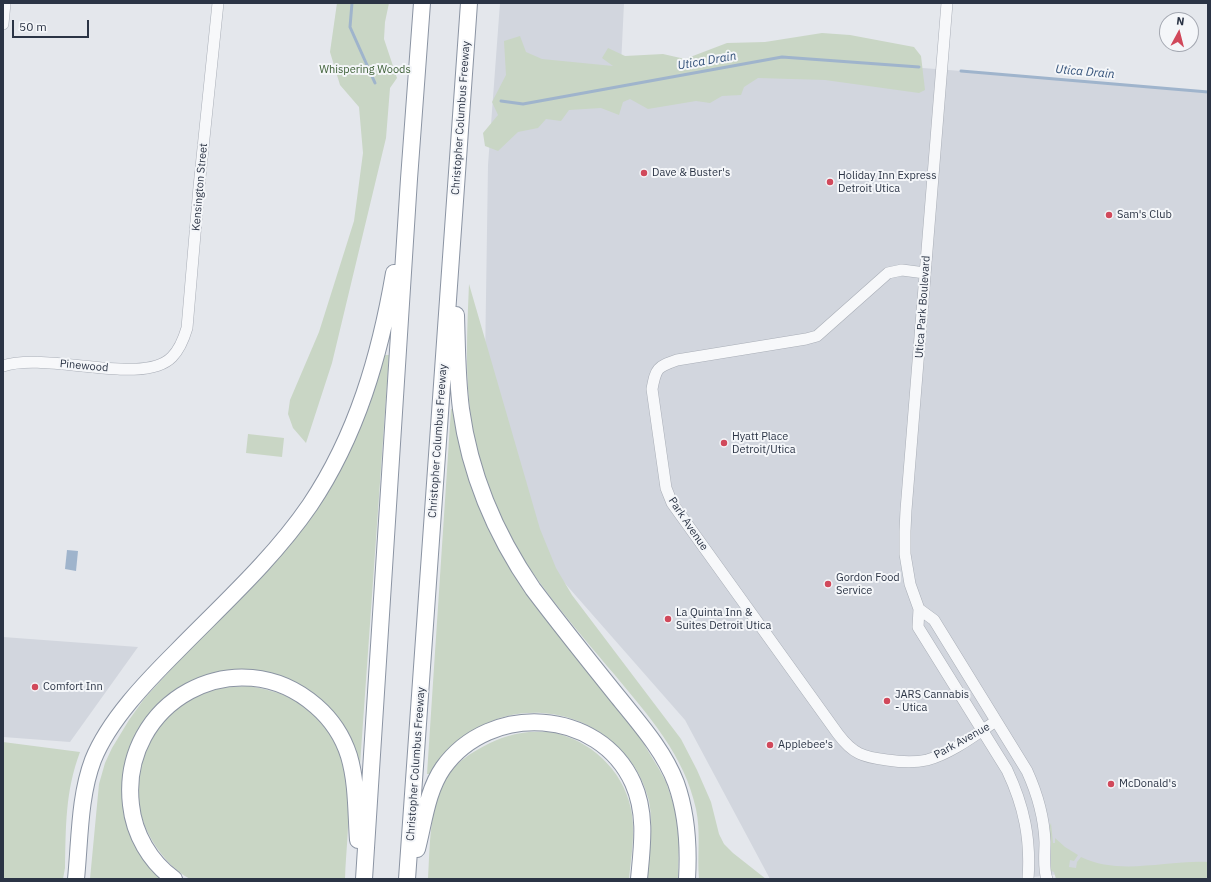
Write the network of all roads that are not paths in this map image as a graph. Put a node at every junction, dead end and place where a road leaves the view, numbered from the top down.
1 (5, 3) edge
2 (218, 3) edge
3 (422, 3) edge
4 (469, 3) edge
5 (947, 3) edge
6 (3, 24) edge
7 (409, 179) junction
8 (453, 229) junction
9 (925, 273) junction
10 (165, 363) joint
11 (3, 366) edge
12 (919, 609) junction
13 (996, 721) junction
14 (982, 730) junction
15 (76, 879) edge
16 (174, 879) edge
17 (360, 879) edge
18 (364, 879) edge
19 (409, 879) edge
20 (639, 879) edge
21 (687, 879) edge
22 (1028, 879) edge
23 (1047, 879) edge

1 - 6 street
2 - 10 street, Kensington Street
3 - 7 highway
4 - 8 highway, Christopher Columbus Freeway
5 - 9 street, Utica Park Boulevard
7 - 15 highway
7 - 18 highway
8 - 19 highway, Christopher Columbus Freeway
8 - 21 highway
9 - 12 street, Utica Park Boulevard
9 - 14 street, Park Avenue
10 - 11 street, Pinewood
12 - 13 street
12 - 14 street, Utica Park Boulevard
13 - 14 street, Park Avenue
13 - 23 street
14 - 22 street, Utica Park Boulevard
16 - 17 highway
19 - 20 highway

